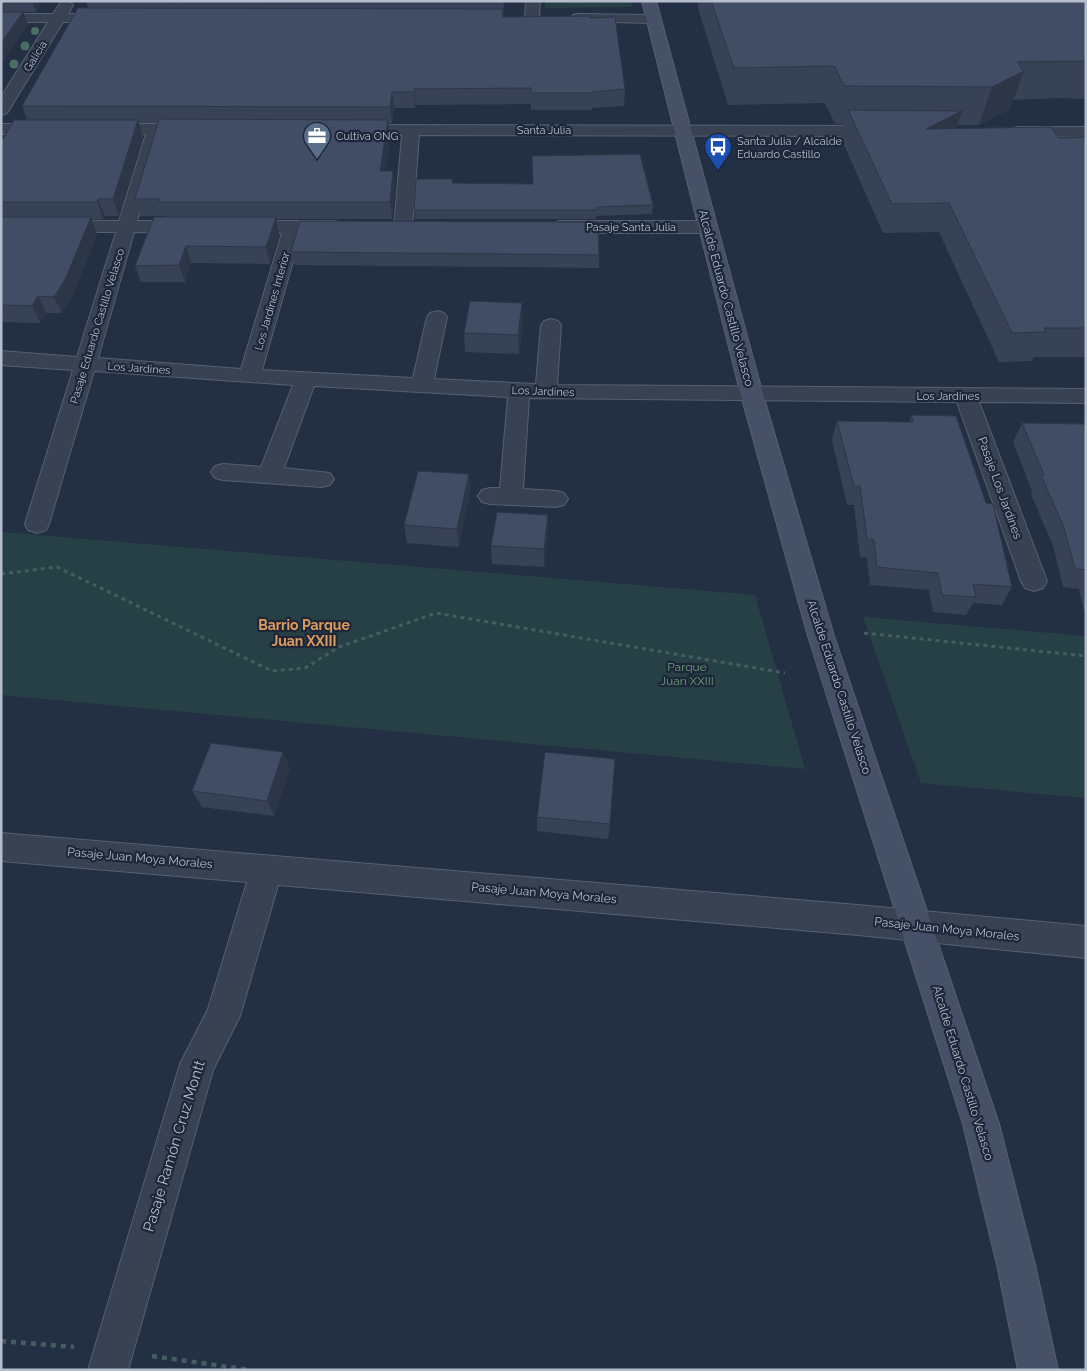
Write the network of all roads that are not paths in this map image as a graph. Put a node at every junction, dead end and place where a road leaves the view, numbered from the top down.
1 (69, 1) edge
2 (532, 1) edge
3 (649, 1) edge
4 (1, 18) edge
5 (58, 18) junction
6 (126, 18) edge
7 (653, 18) junction
8 (1, 110) edge
9 (1, 129) edge
10 (59, 129) edge
11 (88, 129) edge
12 (156, 129) junction
13 (215, 129) edge
14 (333, 130) edge
15 (411, 130) junction
16 (683, 131) junction
17 (899, 131) edge
18 (997, 132) edge
19 (1086, 132) edge
20 (1, 226) edge
21 (127, 226) junction
22 (205, 226) edge
23 (225, 226) edge
24 (293, 227) junction
25 (348, 227) edge
26 (423, 227) edge
27 (539, 227) edge
28 (708, 227) junction
29 (437, 317) dead end
30 (551, 325) dead end
31 (1, 358) edge
32 (85, 364) junction
33 (250, 376) junction
34 (306, 379) junction
35 (422, 385) junction
36 (519, 390) junction
37 (546, 392) junction
38 (752, 394) junction
39 (966, 396) junction
40 (1086, 396) edge
41 (223, 472) dead end
42 (269, 476) junction
43 (322, 480) dead end
44 (556, 499) dead end
45 (37, 524) dead end
46 (1034, 581) dead end
47 (1, 846) edge
48 (267, 869) junction
49 (916, 926) junction
50 (1086, 942) edge
51 (108, 1370) edge
52 (1038, 1370) edge

1 - 5 street, Galicia
2 - 7 street
3 - 7 main road, Alcalde Eduardo Castillo Velasco
4 - 5 street
5 - 6 street
5 - 8 street, Galicia
7 - 16 main road, Alcalde Eduardo Castillo Velasco
9 - 10 street
11 - 12 street
12 - 13 street
12 - 21 street, Pasaje Eduardo Castillo Velasco
14 - 15 street, Santa Julia
15 - 16 street, Santa Julia
15 - 26 street
16 - 17 street, Santa Julia
16 - 28 main road, Alcalde Eduardo Castillo Velasco
18 - 19 street
20 - 21 street
21 - 22 street
21 - 32 street, Pasaje Eduardo Castillo Velasco
23 - 24 street
24 - 25 street
24 - 33 street, Los Jardines Interior
27 - 28 street, Pasaje Santa Julia
28 - 38 main road, Alcalde Eduardo Castillo Velasco
29 - 35 street
30 - 37 street
31 - 32 street, Los Jardines
32 - 33 street, Los Jardines
32 - 45 street, Pasaje Eduardo Castillo Velasco
33 - 34 street, Los Jardines
34 - 35 street, Los Jardines
34 - 42 street
35 - 36 street, Los Jardines
36 - 37 street, Los Jardines
36 - 44 street
37 - 38 street, Los Jardines
38 - 39 street, Los Jardines
38 - 49 main road, Alcalde Eduardo Castillo Velasco
39 - 40 street, Los Jardines
39 - 46 street, Pasaje Los Jardines
41 - 42 street
42 - 43 street
47 - 48 street, Pasaje Juan Moya Morales
48 - 49 street, Pasaje Juan Moya Morales
48 - 51 street, Pasaje Ramón Cruz Montt
49 - 50 street, Pasaje Juan Moya Morales
49 - 52 main road, Alcalde Eduardo Castillo Velasco

